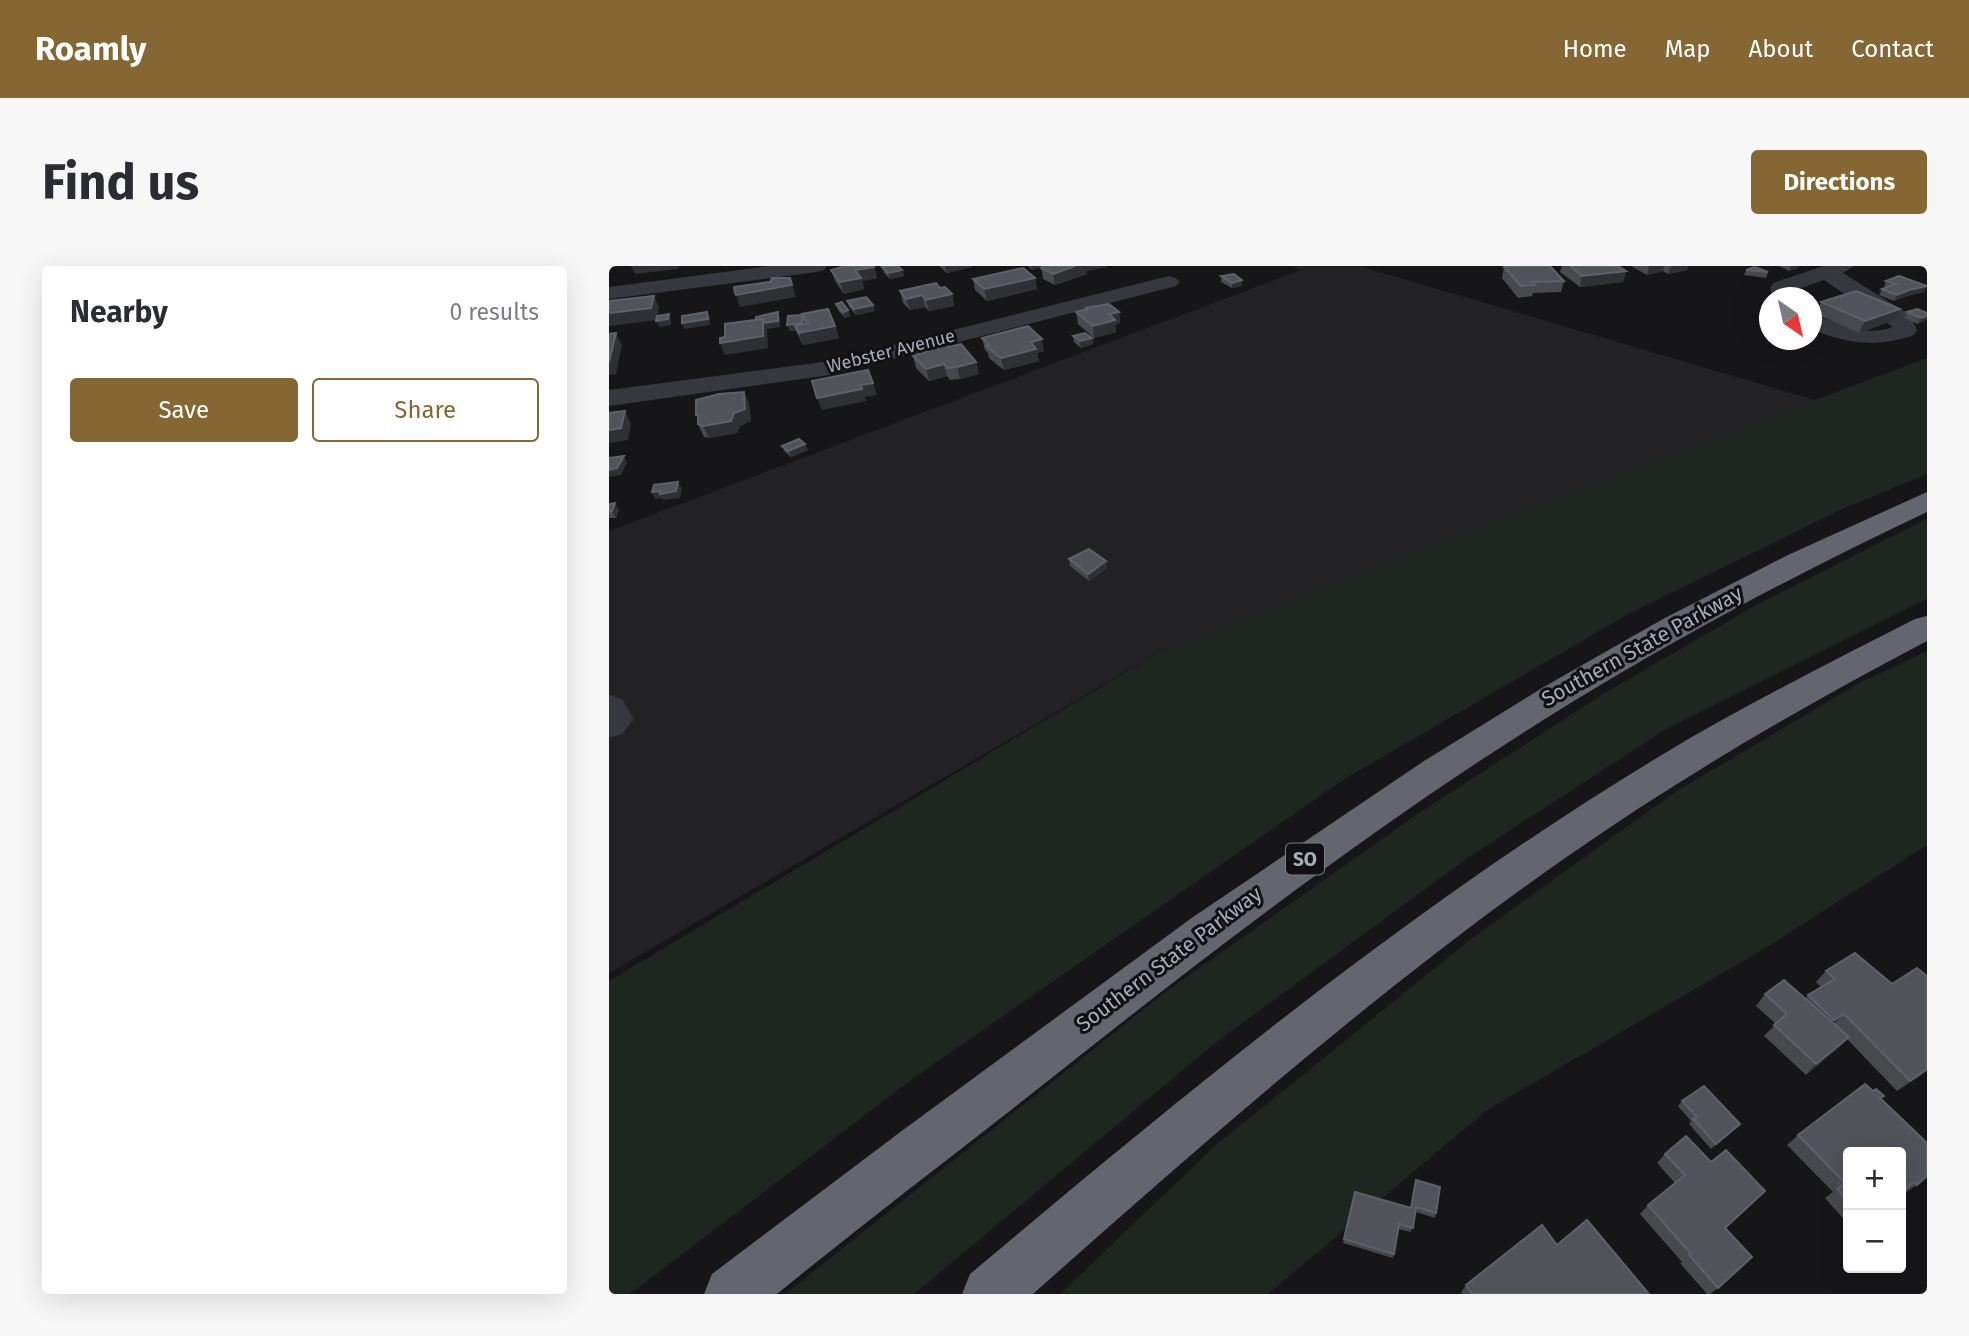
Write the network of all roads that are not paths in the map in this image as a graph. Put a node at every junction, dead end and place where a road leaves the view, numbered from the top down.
1 (817, 266) edge
2 (1147, 266) edge
3 (1835, 269) edge
4 (1784, 287) edge
5 (609, 293) edge
6 (1822, 325) edge
7 (609, 398) edge
8 (1927, 501) edge
9 (1927, 627) edge
10 (609, 709) edge
11 (609, 725) edge
12 (732, 1294) edge
13 (990, 1294) edge

1 - 5 street
2 - 7 street, Webster Avenue
3 - 4 street
3 - 6 street
8 - 12 highway, Southern State Parkway / SO
9 - 13 highway
10 - 11 street

